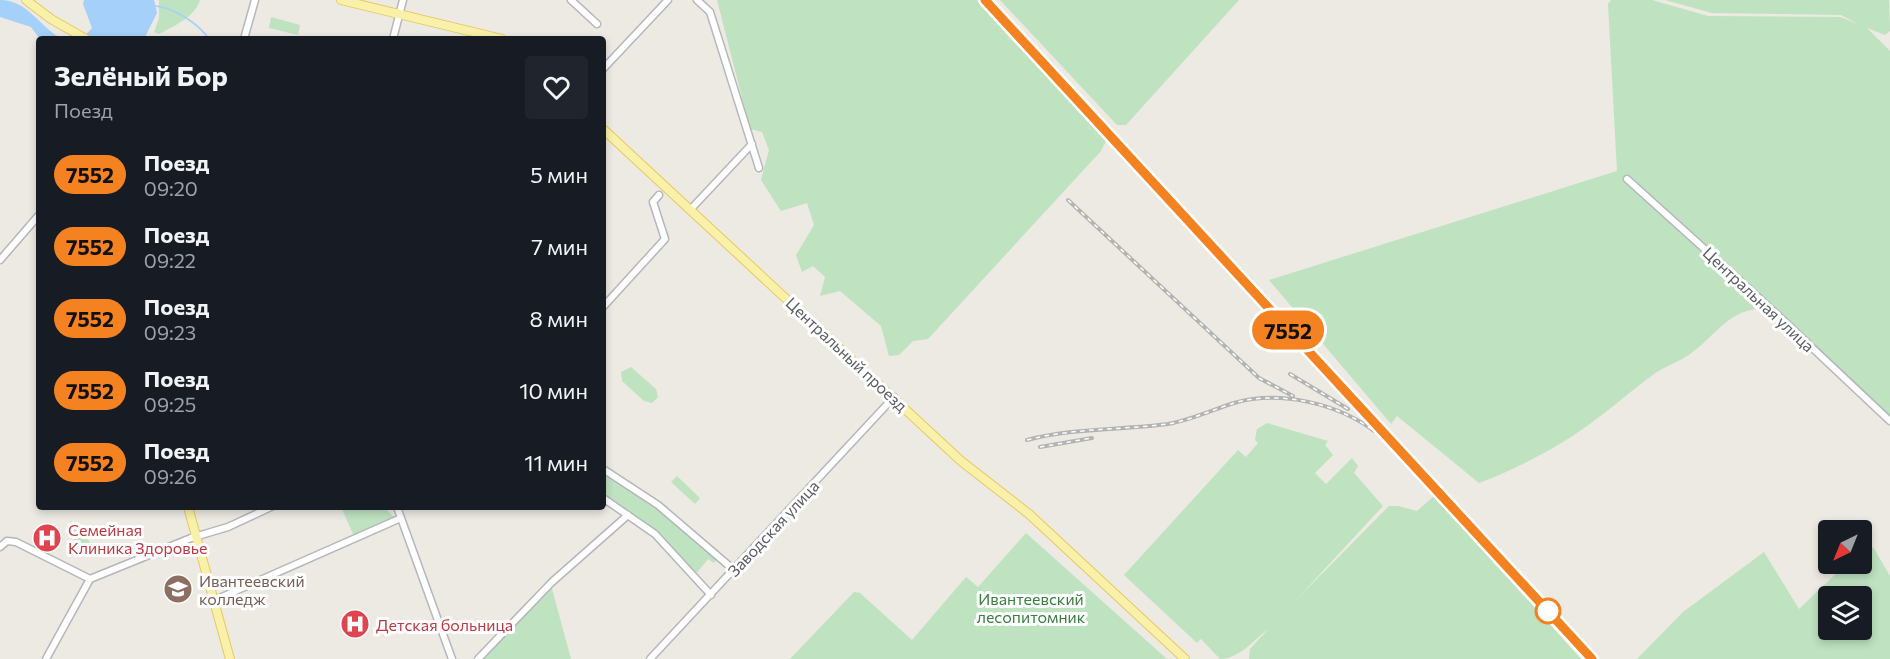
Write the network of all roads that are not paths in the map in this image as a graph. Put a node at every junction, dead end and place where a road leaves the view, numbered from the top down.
1 (26, 0) edge
2 (255, 0) edge
3 (341, 0) edge
4 (403, 0) edge
5 (571, 0) edge
6 (668, 0) edge
7 (697, 0) edge
8 (399, 13) junction
9 (597, 24) dead end
10 (81, 36) edge
11 (245, 36) edge
12 (394, 36) edge
13 (490, 36) edge
14 (606, 66) edge
15 (606, 132) edge
16 (752, 144) junction
17 (759, 168) dead end
18 (1627, 179) dead end
19 (659, 195) dead end
20 (690, 210) junction
21 (36, 218) edge
22 (0, 260) edge
23 (606, 305) edge
24 (894, 397) junction
25 (1890, 421) edge
26 (606, 471) edge
27 (606, 500) edge
28 (189, 510) edge
29 (265, 510) edge
30 (398, 510) edge
31 (628, 515) junction
32 (401, 518) junction
33 (197, 537) junction
34 (0, 547) edge
35 (734, 570) junction
36 (90, 579) junction
37 (711, 595) junction
38 (215, 600) junction
39 (46, 659) edge
40 (230, 659) edge
41 (452, 659) edge
42 (478, 659) edge
43 (650, 659) edge
44 (1185, 659) edge

1 - 10 main road
2 - 11 street
3 - 8 main road
4 - 8 street
5 - 9 street
6 - 14 street
7 - 16 street
8 - 12 street
8 - 13 main road
15 - 20 main road, Центральный проезд
16 - 17 street
16 - 20 street
18 - 25 street, Центральная улица
19 - 23 street
20 - 24 main road, Центральный проезд
21 - 22 street
24 - 35 street, Заводская улица
24 - 44 main road, Центральный проезд
26 - 35 street
27 - 31 street
28 - 33 main road
29 - 33 street
30 - 32 street
31 - 37 street
31 - 42 street
32 - 38 street
32 - 41 street
33 - 36 street
33 - 38 main road
34 - 36 street
35 - 37 street, Заводская улица
36 - 39 street
37 - 43 street, Заводская улица
38 - 40 main road

